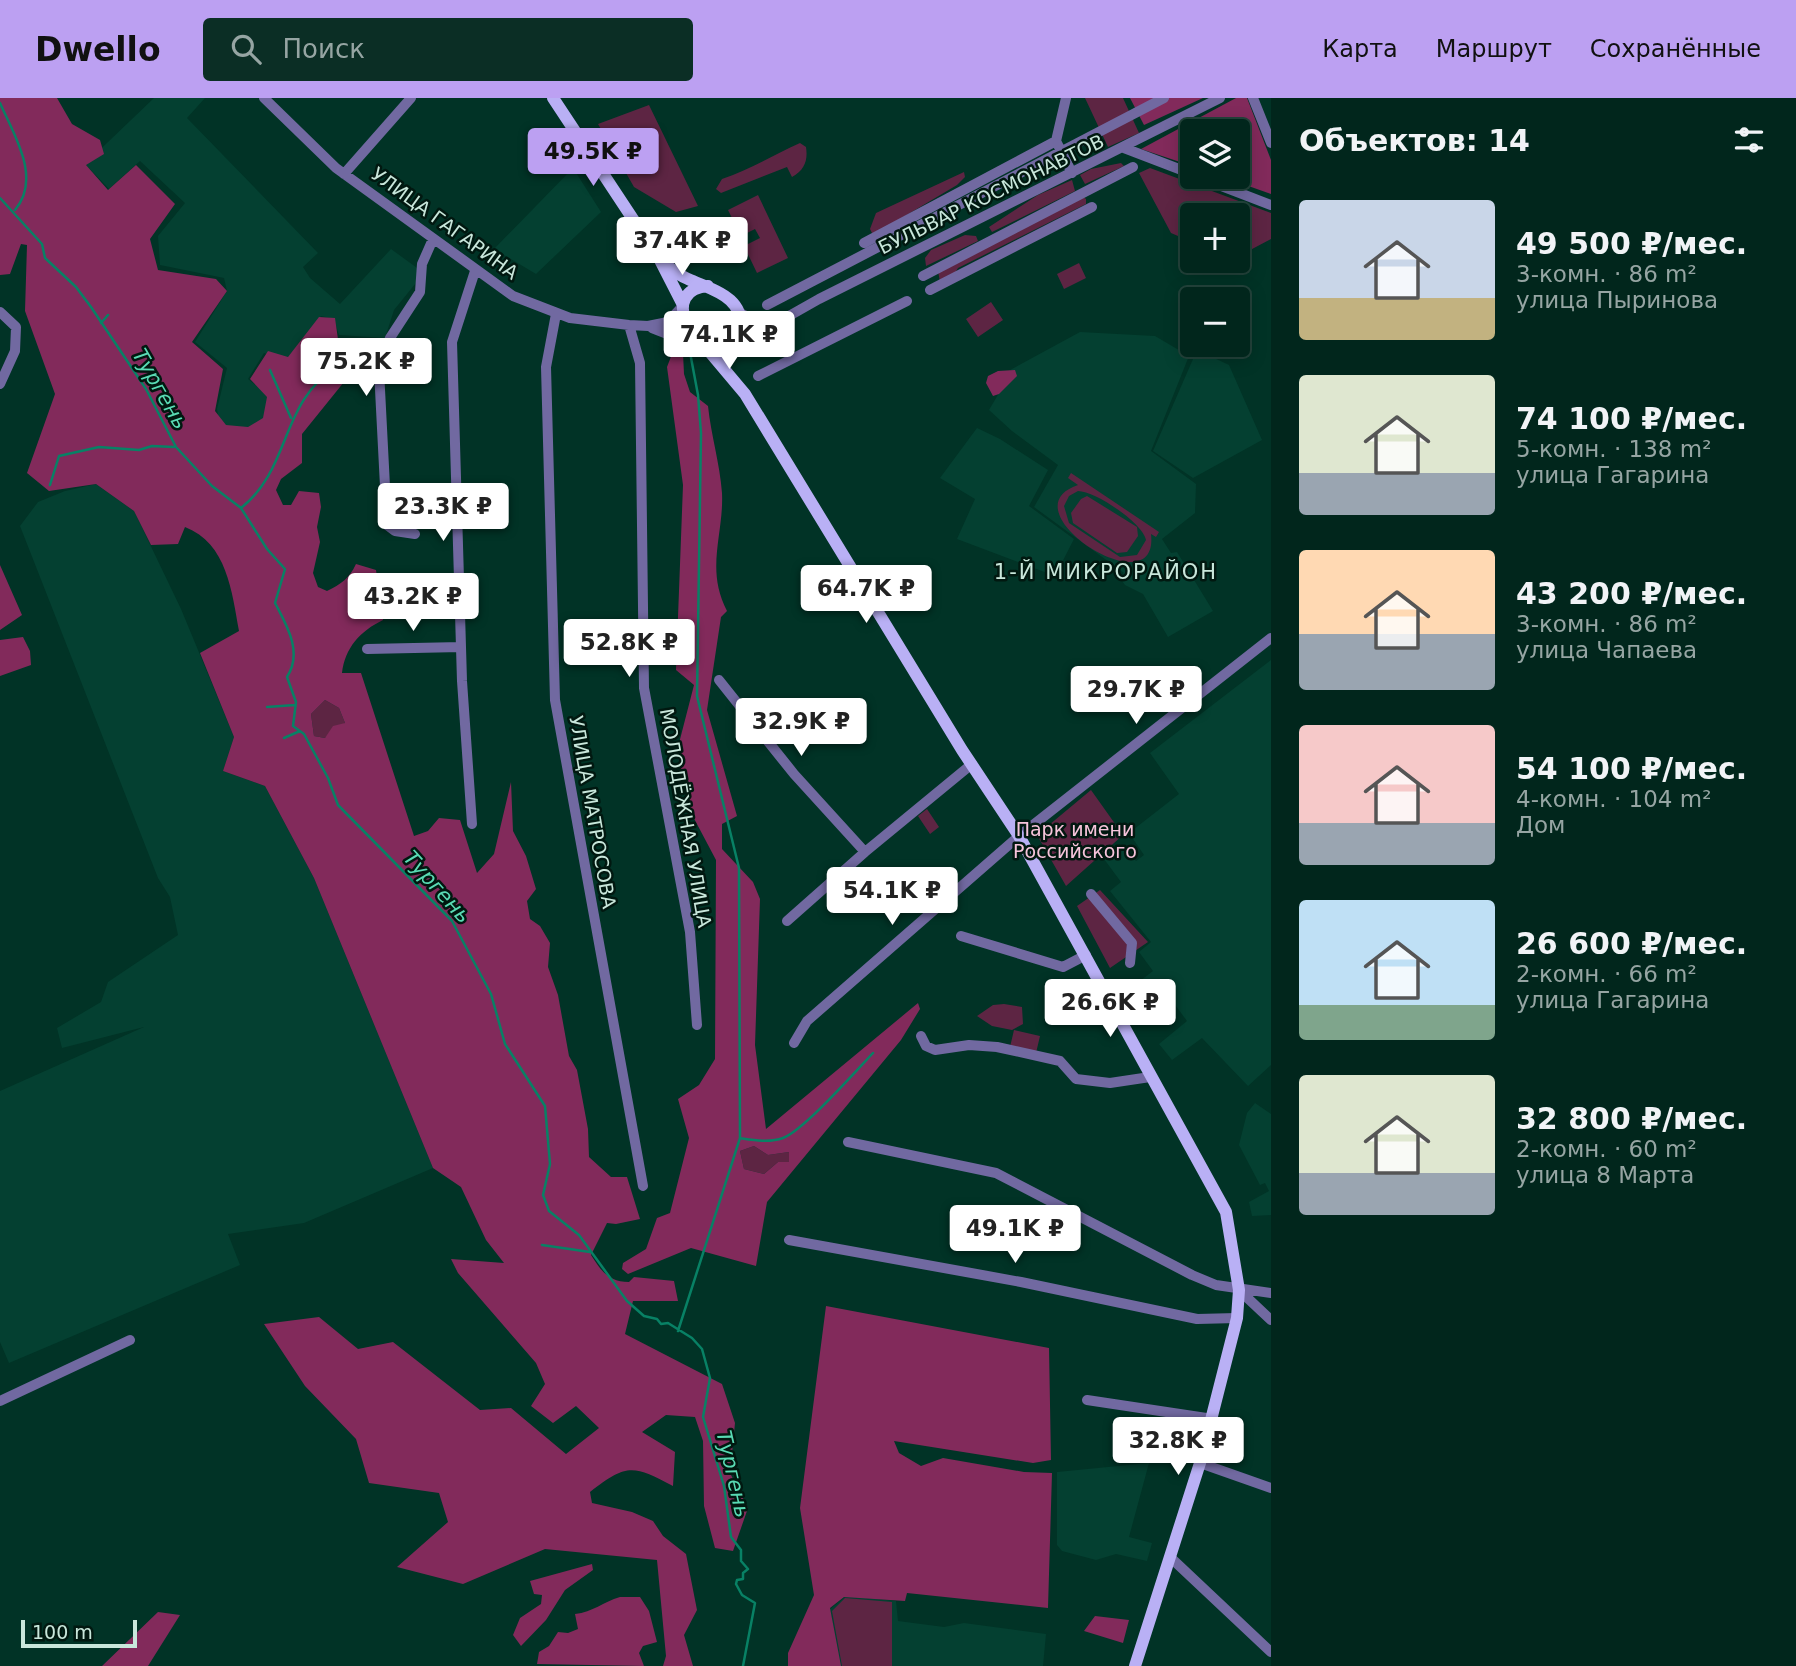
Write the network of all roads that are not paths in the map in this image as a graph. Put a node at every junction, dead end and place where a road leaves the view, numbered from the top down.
1 (264, 98) edge
2 (411, 98) edge
3 (553, 98) edge
4 (1066, 98) edge
5 (1164, 98) edge
6 (1220, 98) edge
7 (1253, 98) edge
8 (1271, 143) edge
9 (1058, 146) junction
10 (1124, 148) junction
11 (1133, 167) dead end
12 (1180, 169) edge
13 (1072, 173) junction
14 (344, 174) junction
15 (1229, 189) edge
16 (1271, 205) edge
17 (1092, 208) dead end
18 (433, 239) junction
19 (864, 243) dead end
20 (660, 260) junction
21 (475, 271) junction
22 (923, 276) dead end
23 (708, 286) junction
24 (930, 290) dead end
25 (907, 301) dead end
26 (681, 305) junction
27 (767, 305) dead end
28 (736, 311) junction
29 (0, 312) edge
30 (556, 314) junction
31 (778, 321) junction
32 (629, 325) junction
33 (648, 326) junction
34 (736, 348) junction
35 (706, 349) junction
36 (758, 376) dead end
37 (0, 384) edge
38 (745, 394) junction
39 (415, 534) dead end
40 (1271, 638) edge
41 (461, 646) junction
42 (367, 649) dead end
43 (719, 680) dead end
44 (972, 764) junction
45 (472, 824) dead end
46 (1019, 836) junction
47 (864, 852) junction
48 (1091, 894) dead end
49 (787, 921) dead end
50 (961, 936) dead end
51 (1086, 955) junction
52 (1130, 963) dead end
53 (697, 1025) dead end
54 (921, 1036) dead end
55 (794, 1043) dead end
56 (1150, 1077) junction
57 (848, 1142) dead end
58 (643, 1186) dead end
59 (789, 1240) dead end
60 (1239, 1290) junction
61 (1271, 1293) edge
62 (1237, 1318) junction
63 (1271, 1320) edge
64 (130, 1340) dead end
65 (1087, 1400) dead end
66 (0, 1401) edge
67 (1213, 1419) junction
68 (1200, 1463) junction
69 (1271, 1488) edge
70 (1170, 1557) junction
71 (1271, 1652) edge
72 (1135, 1666) edge

1 - 14 street, УЛИЦА ГАГАРИНА
2 - 14 street, УЛИЦА ГАГАРИНА
3 - 20 main road
4 - 9 street
5 - 9 street
6 - 10 street, БУЛЬВАР КОСМОНАВТОВ
7 - 8 street
9 - 13 street
9 - 19 street
9 - 27 street
10 - 12 street
10 - 13 street, БУЛЬВАР КОСМОНАВТОВ
11 - 22 street
13 - 31 street, БУЛЬВАР КОСМОНАВТОВ
14 - 18 street, УЛИЦА ГАГАРИНА
15 - 16 street
17 - 24 street
18 - 21 street, УЛИЦА ГАГАРИНА
18 - 39 street
20 - 23 main road
20 - 26 main road
21 - 30 street, УЛИЦА ГАГАРИНА
21 - 41 street
23 - 26 main road
23 - 28 main road
25 - 36 street
26 - 33 street, УЛИЦА ГАГАРИНА
26 - 35 main road
28 - 31 street
28 - 34 main road
29 - 37 street
30 - 32 street, УЛИЦА ГАГАРИНА
30 - 58 street, УЛИЦА МАТРОСОВА
31 - 34 street, БУЛЬВАР КОСМОНАВТОВ
32 - 33 street, УЛИЦА ГАГАРИНА
32 - 53 street, МОЛОДЁЖНАЯ УЛИЦА
33 - 35 street, УЛИЦА ГАГАРИНА
34 - 35 main road
34 - 38 main road, УЛИЦА ГАГАРИНА
35 - 38 main road, УЛИЦА ГАГАРИНА
38 - 44 main road, УЛИЦА ГАГАРИНА
40 - 46 street
41 - 42 street
41 - 45 street
43 - 47 street
44 - 46 main road, УЛИЦА ГАГАРИНА
44 - 47 street
46 - 51 main road, УЛИЦА ГАГАРИНА
46 - 55 street
47 - 49 street
48 - 52 street
50 - 51 street
51 - 56 main road, УЛИЦА ГАГАРИНА
54 - 56 street
56 - 60 main road, УЛИЦА ГАГАРИНА
57 - 60 street
59 - 62 street
60 - 61 street
60 - 62 main road, УЛИЦА ГАГАРИНА
60 - 63 street
62 - 67 main road, УЛИЦА ГАГАРИНА
64 - 66 street
65 - 67 street
67 - 68 main road, УЛИЦА ГАГАРИНА
68 - 69 street
68 - 70 main road, УЛИЦА ГАГАРИНА
70 - 71 street
70 - 72 main road, УЛИЦА ГАГАРИНА

